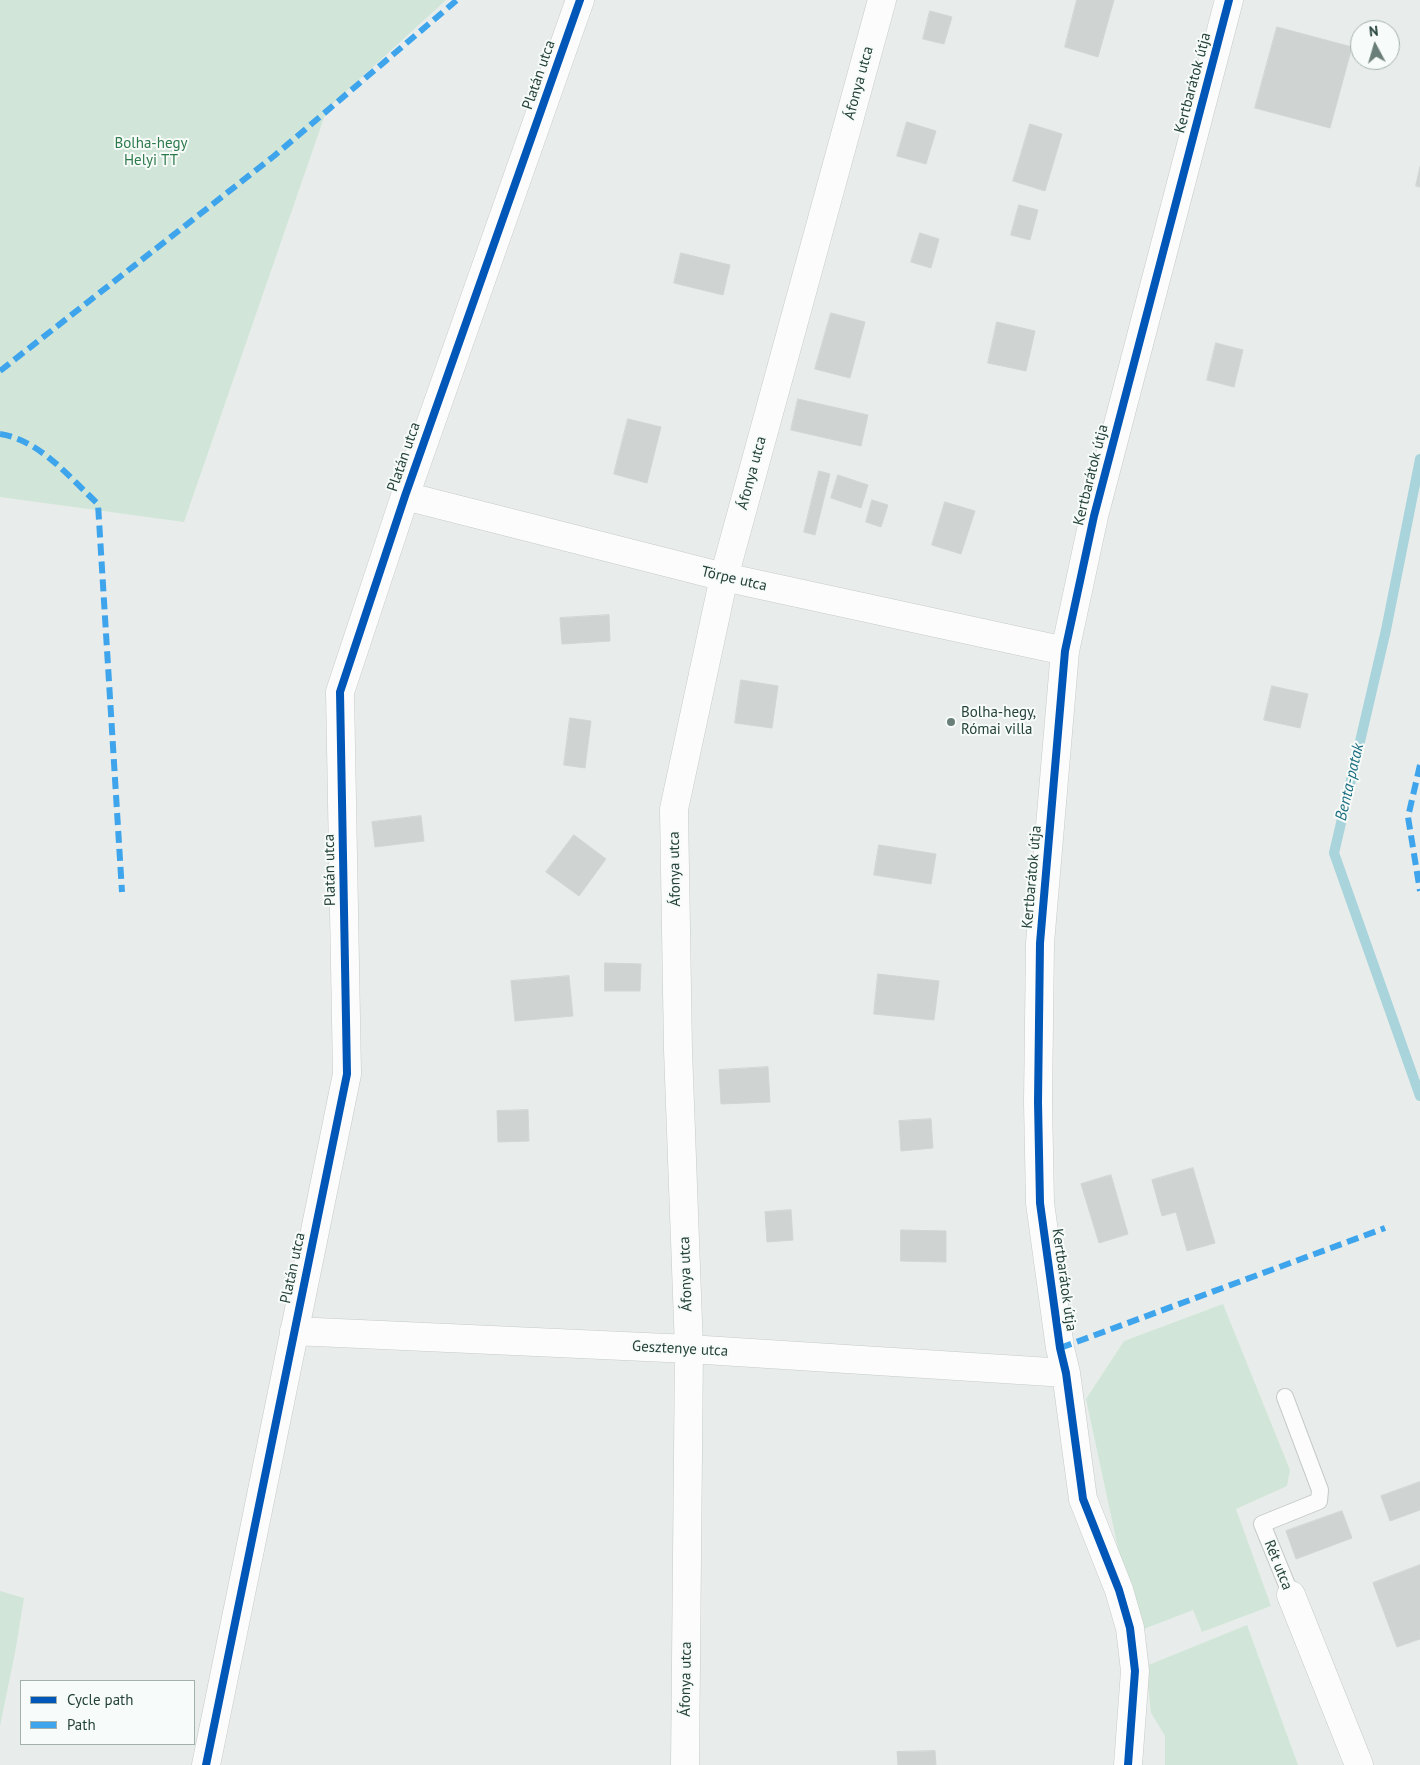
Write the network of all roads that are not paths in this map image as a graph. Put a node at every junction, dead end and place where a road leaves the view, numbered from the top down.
1 (580, 0) edge
2 (882, 0) edge
3 (1229, 0) edge
4 (405, 496) junction
5 (724, 577) junction
6 (1066, 650) junction
7 (294, 1331) junction
8 (689, 1349) junction
9 (1066, 1373) junction
10 (1285, 1397) dead end
11 (1291, 1595) joint
12 (206, 1765) edge
13 (685, 1765) edge
14 (1128, 1765) edge
15 (1359, 1765) edge

1 - 4 street, Platán utca
2 - 5 street, Áfonya utca
3 - 6 street, Kertbarátok útja
4 - 5 street, Törpe utca
4 - 7 street, Platán utca
5 - 6 street, Törpe utca
5 - 8 street, Áfonya utca
6 - 9 street, Kertbarátok útja
7 - 8 street, Gesztenye utca
7 - 12 street, Platán utca
8 - 9 street, Gesztenye utca
8 - 13 street, Áfonya utca
9 - 14 street, Kertbarátok útja
10 - 11 lane, Rét utca
11 - 15 street, Rét utca

